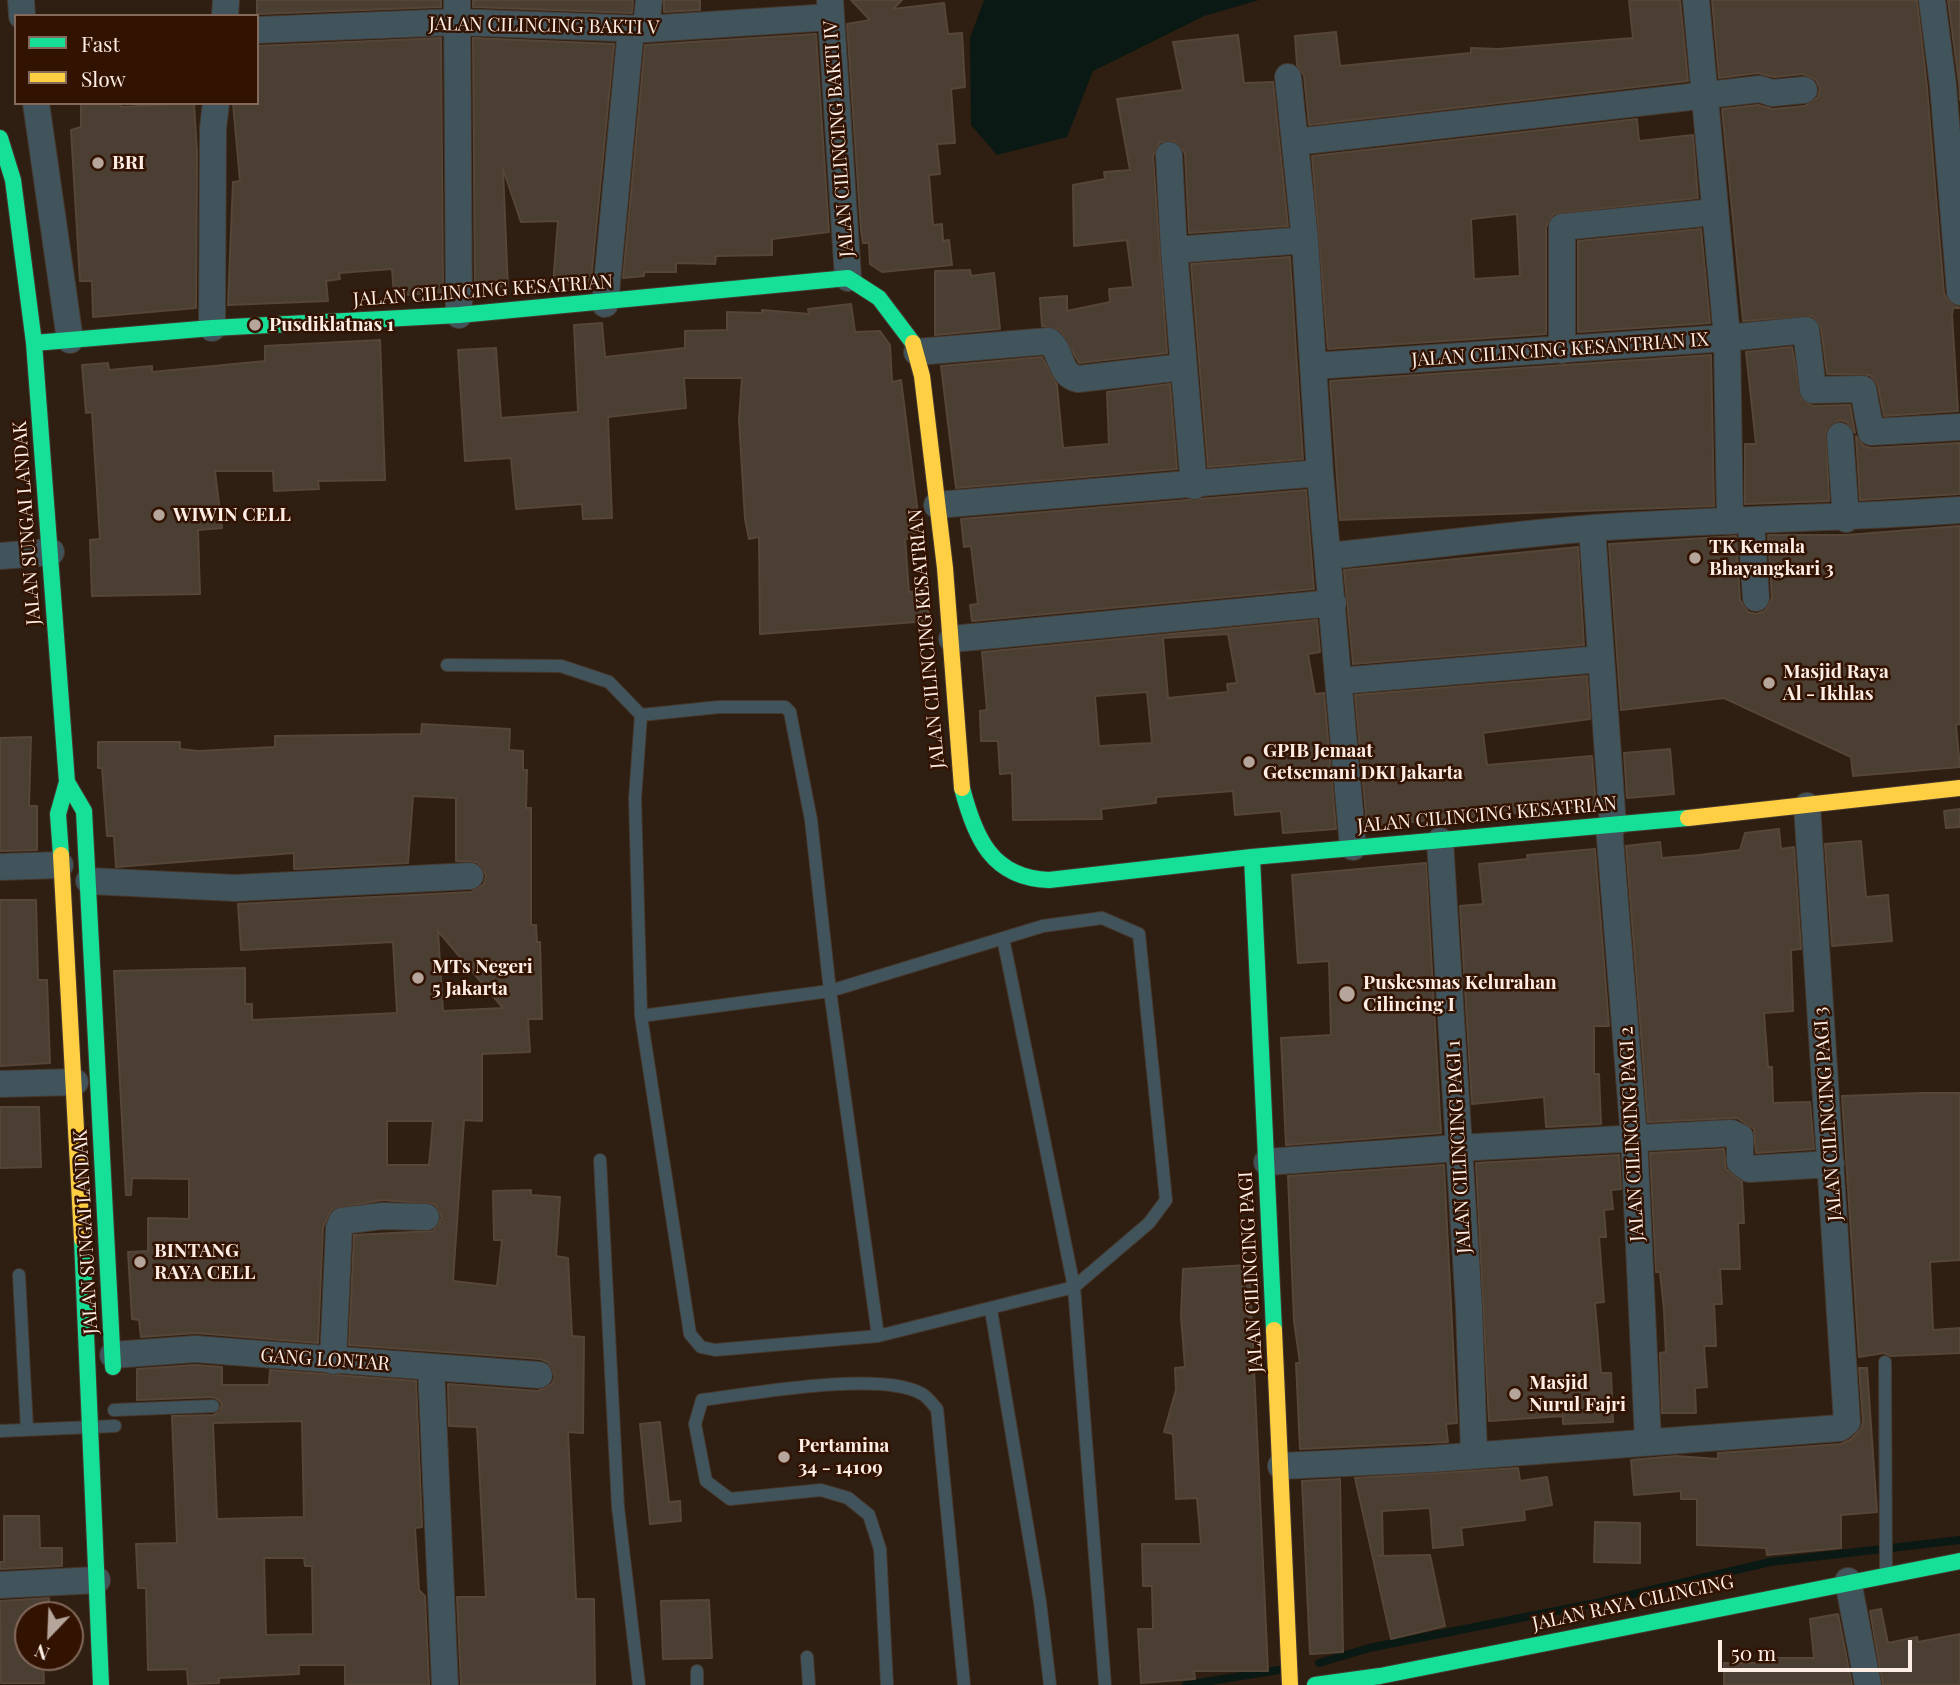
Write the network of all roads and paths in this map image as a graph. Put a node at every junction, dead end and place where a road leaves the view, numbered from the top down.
1 (649, 0) edge
2 (1696, 0) edge
3 (1932, 0) edge
4 (830, 9) edge
5 (457, 11) edge
6 (639, 29) junction
7 (259, 30) edge
8 (1288, 77) dead end
9 (1804, 90) dead end
10 (1706, 97) junction
11 (36, 105) edge
12 (216, 105) edge
13 (0, 138) edge
14 (1295, 142) junction
15 (1169, 155) dead end
16 (1715, 212) junction
17 (1305, 240) junction
18 (1174, 250) junction
19 (848, 278) junction
20 (1960, 292) edge
21 (606, 304) junction
22 (459, 316) junction
23 (212, 328) junction
24 (1727, 338) junction
25 (70, 340) junction
26 (34, 343) junction
27 (1562, 350) junction
28 (917, 352) junction
29 (1314, 366) junction
30 (1183, 367) junction
31 (1960, 427) edge
32 (1840, 436) dead end
33 (1320, 473) junction
34 (1194, 486) junction
35 (937, 505) junction
36 (1960, 510) edge
37 (1846, 519) junction
38 (1741, 521) junction
39 (1592, 528) junction
40 (51, 552) junction
41 (0, 556) edge
42 (1329, 556) junction
43 (1756, 598) dead end
44 (1333, 603) junction
45 (952, 639) junction
46 (1601, 659) junction
47 (447, 665) dead end
48 (1339, 681) junction
49 (641, 715) junction
50 (67, 782) junction
51 (1960, 788) edge
52 (1807, 806) junction
53 (1611, 827) junction
54 (1440, 841) junction
55 (1353, 848) junction
56 (1252, 857) junction
57 (60, 865) junction
58 (0, 867) edge
59 (470, 876) dead end
60 (89, 881) junction
61 (1003, 939) junction
62 (830, 991) junction
63 (641, 1016) junction
64 (75, 1082) junction
65 (0, 1084) edge
66 (1634, 1138) junction
67 (1458, 1147) junction
68 (600, 1160) dead end
69 (1267, 1163) junction
70 (1831, 1164) junction
71 (426, 1217) dead end
72 (82, 1248) junction
73 (108, 1248) junction
74 (19, 1275) dead end
75 (1073, 1287) junction
76 (991, 1310) junction
77 (878, 1336) junction
78 (113, 1355) junction
79 (333, 1361) junction
80 (1885, 1362) dead end
81 (432, 1367) junction
82 (538, 1375) dead end
83 (213, 1406) dead end
84 (114, 1411) junction
85 (90, 1427) junction
86 (27, 1429) junction
87 (0, 1431) edge
88 (1647, 1441) junction
89 (1474, 1454) junction
90 (1281, 1466) junction
91 (1960, 1561) edge
92 (1886, 1573) junction
93 (97, 1580) junction
94 (1848, 1581) junction
95 (0, 1585) edge
96 (807, 1657) dead end
97 (1381, 1681) edge
98 (101, 1685) edge
99 (445, 1685) edge
100 (639, 1685) edge
101 (809, 1685) edge
102 (887, 1685) edge
103 (964, 1685) edge
104 (1050, 1685) edge
105 (1105, 1685) edge
106 (1290, 1685) edge
107 (1315, 1685) edge
108 (1868, 1685) edge

1 - 6 street
2 - 10 street
3 - 20 street
4 - 6 street, JALAN CILINCING BAKTI V
4 - 19 street, JALAN CILINCING BAKTI IV
5 - 6 street, JALAN CILINCING BAKTI V
5 - 7 street, JALAN CILINCING BAKTI V
5 - 22 street
6 - 21 street
8 - 14 street
9 - 10 street
10 - 14 street
10 - 16 street
11 - 25 street
12 - 23 street
13 - 26 street, JALAN SUNGAI LANDAK
14 - 17 street
15 - 18 street
16 - 24 street
16 - 27 street
17 - 18 street
17 - 29 street
18 - 30 street
19 - 21 street, JALAN CILINCING KESATRIAN
19 - 28 street, JALAN CILINCING KESATRIAN
21 - 22 street, JALAN CILINCING KESATRIAN
22 - 23 street, JALAN CILINCING KESATRIAN
23 - 25 street, JALAN CILINCING KESATRIAN
24 - 27 street, JALAN CILINCING KESANTRIAN IX
24 - 31 street, JALAN CILINCING KESANTRIAN IX
24 - 38 street
25 - 26 street, JALAN CILINCING KESATRIAN
26 - 40 street, JALAN SUNGAI LANDAK
27 - 29 street, JALAN CILINCING KESANTRIAN IX
28 - 30 street
28 - 35 street, JALAN CILINCING KESATRIAN
29 - 33 street
30 - 34 street
32 - 37 street
33 - 34 street
33 - 42 street
34 - 35 street
35 - 45 street, JALAN CILINCING KESATRIAN
36 - 37 street
37 - 38 street
38 - 39 street
38 - 43 street
39 - 42 street
39 - 46 street, JALAN CILINCING PAGI 2
40 - 41 street
40 - 50 street, JALAN SUNGAI LANDAK
42 - 44 street
44 - 45 street
44 - 48 street
45 - 56 street, JALAN CILINCING KESATRIAN
46 - 48 street
46 - 53 street, JALAN CILINCING PAGI 2
47 - 49 lane
48 - 55 street
49 - 62 lane
49 - 63 lane
50 - 57 street, JALAN SUNGAI LANDAK
50 - 60 street, JALAN SUNGAI LANDAK
51 - 52 street, JALAN CILINCING KESATRIAN
52 - 53 street, JALAN CILINCING KESATRIAN
52 - 70 street, JALAN CILINCING PAGI 3
53 - 54 street, JALAN CILINCING KESATRIAN
53 - 66 street, JALAN CILINCING PAGI 2
54 - 55 street, JALAN CILINCING KESATRIAN
54 - 67 street, JALAN CILINCING PAGI 1
55 - 56 street, JALAN CILINCING KESATRIAN
56 - 69 street, JALAN CILINCING PAGI
57 - 58 street
57 - 64 street, JALAN SUNGAI LANDAK
59 - 60 street
60 - 73 street, JALAN SUNGAI LANDAK
61 - 62 lane
61 - 75 lane
61 - 75 lane
62 - 63 lane
62 - 77 lane
63 - 77 lane
64 - 65 street
64 - 72 street, JALAN SUNGAI LANDAK
66 - 67 street
66 - 70 street
66 - 88 street, JALAN CILINCING PAGI 2
67 - 69 street
67 - 89 street, JALAN CILINCING PAGI 1
68 - 100 lane
69 - 90 street, JALAN CILINCING PAGI
70 - 88 street, JALAN CILINCING PAGI 3
71 - 79 street
72 - 73 street
72 - 85 street, JALAN SUNGAI LANDAK
73 - 78 street, JALAN SUNGAI LANDAK
74 - 86 lane
75 - 76 lane
75 - 105 lane
76 - 77 lane
76 - 104 lane
78 - 79 street, GANG LONTAR
78 - 84 street, JALAN SUNGAI LANDAK
79 - 81 street, GANG LONTAR
80 - 92 lane
81 - 82 street, GANG LONTAR
81 - 99 street
83 - 84 lane
84 - 85 lane
85 - 86 lane
85 - 93 street, JALAN SUNGAI LANDAK
86 - 87 lane
88 - 89 street
89 - 90 street
90 - 106 street, JALAN CILINCING PAGI
91 - 92 street, JALAN RAYA CILINCING
92 - 94 street, JALAN RAYA CILINCING
93 - 95 street
93 - 98 street, JALAN SUNGAI LANDAK
94 - 97 street, JALAN RAYA CILINCING
94 - 108 street
96 - 101 lane
97 - 107 street, JALAN RAYA CILINCING
102 - 103 lane

